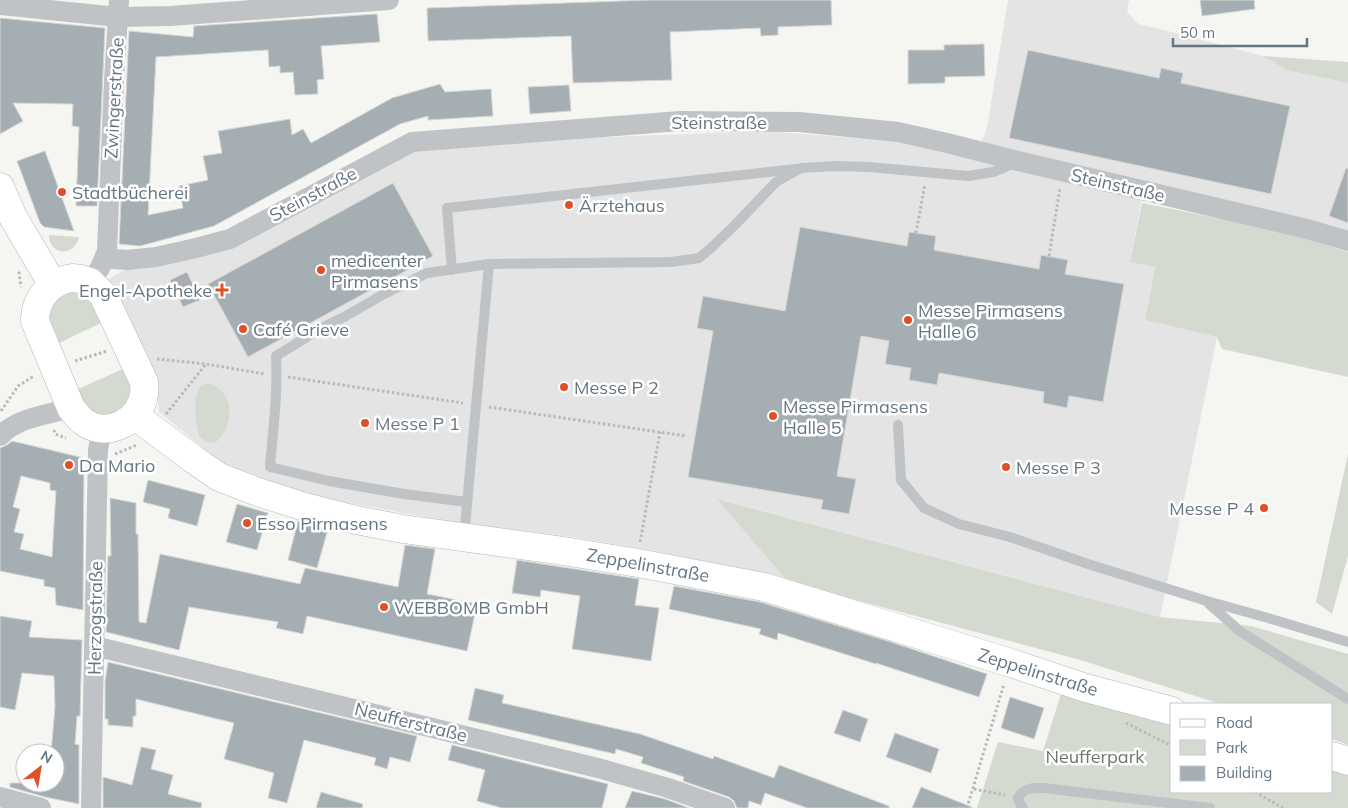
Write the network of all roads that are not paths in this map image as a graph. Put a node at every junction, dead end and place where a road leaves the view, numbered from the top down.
1 (389, 0) edge
2 (0, 5) edge
3 (118, 9) edge
4 (1018, 161) junction
5 (801, 168) junction
6 (0, 187) edge
7 (1348, 241) edge
8 (105, 256) junction
9 (488, 264) junction
10 (452, 270) junction
11 (90, 282) junction
12 (53, 285) junction
13 (60, 411) junction
14 (144, 422) junction
15 (898, 425) dead end
16 (0, 436) edge
17 (100, 440) junction
18 (468, 502) junction
19 (464, 538) junction
20 (1207, 601) junction
21 (1348, 642) edge
22 (94, 646) junction
23 (1348, 699) edge
24 (1170, 710) edge
25 (1333, 756) edge
26 (1348, 761) edge
27 (0, 797) edge
28 (40, 808) edge
29 (91, 808) edge
30 (724, 808) edge
31 (1023, 808) edge
32 (1210, 808) edge

1 - 3 street
2 - 3 street
3 - 8 street, Zwingerstraße
4 - 5 lane
4 - 7 street, Steinstraße
4 - 8 street, Steinstraße
5 - 9 lane
5 - 10 lane
6 - 12 street
8 - 11 street, Zwingerstraße
9 - 10 lane
9 - 18 lane
10 - 18 lane
11 - 12 street
11 - 14 street
12 - 13 street
13 - 16 street
13 - 17 street
14 - 17 street
14 - 19 street, Zeppelinstraße
15 - 20 lane
17 - 22 street, Herzogstraße
18 - 19 lane
19 - 24 street, Zeppelinstraße
20 - 21 lane
20 - 23 lane
22 - 29 street, Herzogstraße
22 - 30 street, Neufferstraße
25 - 26 street
27 - 28 street
31 - 32 lane

